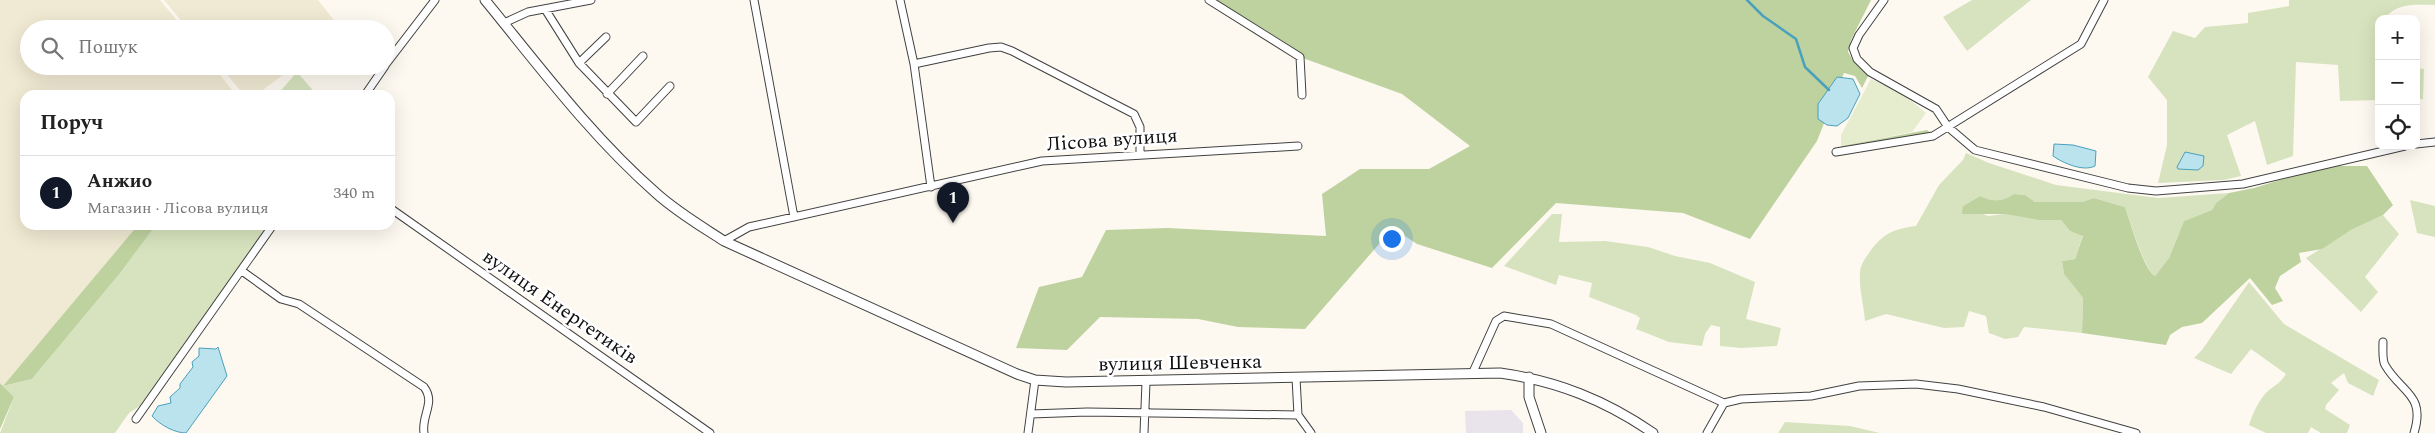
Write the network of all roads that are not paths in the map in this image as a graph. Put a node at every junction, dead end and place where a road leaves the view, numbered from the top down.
1 (435, 0) edge
2 (485, 0) edge
3 (591, 0) edge
4 (754, 0) edge
5 (900, 0) edge
6 (1209, 0) edge
7 (1884, 0) edge
8 (2104, 0) edge
9 (545, 9) junction
10 (504, 24) junction
11 (606, 37) dead end
12 (395, 53) edge
13 (644, 56) dead end
14 (579, 63) junction
15 (914, 64) junction
16 (379, 75) edge
17 (670, 86) dead end
18 (368, 90) edge
19 (607, 94) junction
20 (1302, 95) dead end
21 (1948, 127) junction
22 (2435, 142) edge
23 (2420, 144) edge
24 (1298, 146) dead end
25 (2388, 150) edge
26 (1836, 152) dead end
27 (1140, 154) junction
28 (931, 187) junction
29 (395, 212) edge
30 (794, 216) junction
31 (270, 230) edge
32 (724, 241) junction
33 (242, 271) junction
34 (2383, 342) dead end
35 (1473, 372) junction
36 (1529, 377) junction
37 (1296, 378) junction
38 (1035, 380) junction
39 (1146, 382) junction
40 (1724, 403) junction
41 (1031, 414) junction
42 (1144, 414) junction
43 (1298, 415) junction
44 (136, 419) dead end
45 (424, 433) edge
46 (710, 433) edge
47 (1028, 433) edge
48 (1144, 433) edge
49 (1311, 433) edge
50 (1541, 433) edge
51 (1653, 433) edge
52 (1707, 433) edge
53 (2136, 433) edge
54 (2414, 433) edge

1 - 12 street
2 - 10 street, вулиця Шевченка
3 - 9 street
4 - 30 street
5 - 15 street
6 - 20 street
7 - 21 street
8 - 21 street
9 - 10 street
9 - 14 street
10 - 32 street, вулиця Шевченка
11 - 14 street
13 - 19 street
14 - 19 street
15 - 27 street
15 - 28 street
16 - 18 street
17 - 19 street
21 - 25 street
21 - 26 street
22 - 23 street
24 - 27 street, Лісова вулиця
27 - 28 street, Лісова вулиця
28 - 30 street, Лісова вулиця
29 - 46 street, вулиця Енергетиків
30 - 32 street, Лісова вулиця
31 - 33 street
32 - 38 street, вулиця Шевченка
33 - 44 street
33 - 45 street
34 - 54 street
35 - 36 street, вулиця Шевченка
35 - 37 street, вулиця Шевченка
35 - 40 street
36 - 50 street
36 - 51 street, вулиця Шевченка
37 - 39 street, вулиця Шевченка
37 - 43 street
38 - 39 street, вулиця Шевченка
38 - 41 street
39 - 42 street
40 - 52 street
40 - 53 street
41 - 42 street
41 - 47 street
42 - 43 street
42 - 48 street
43 - 49 street

